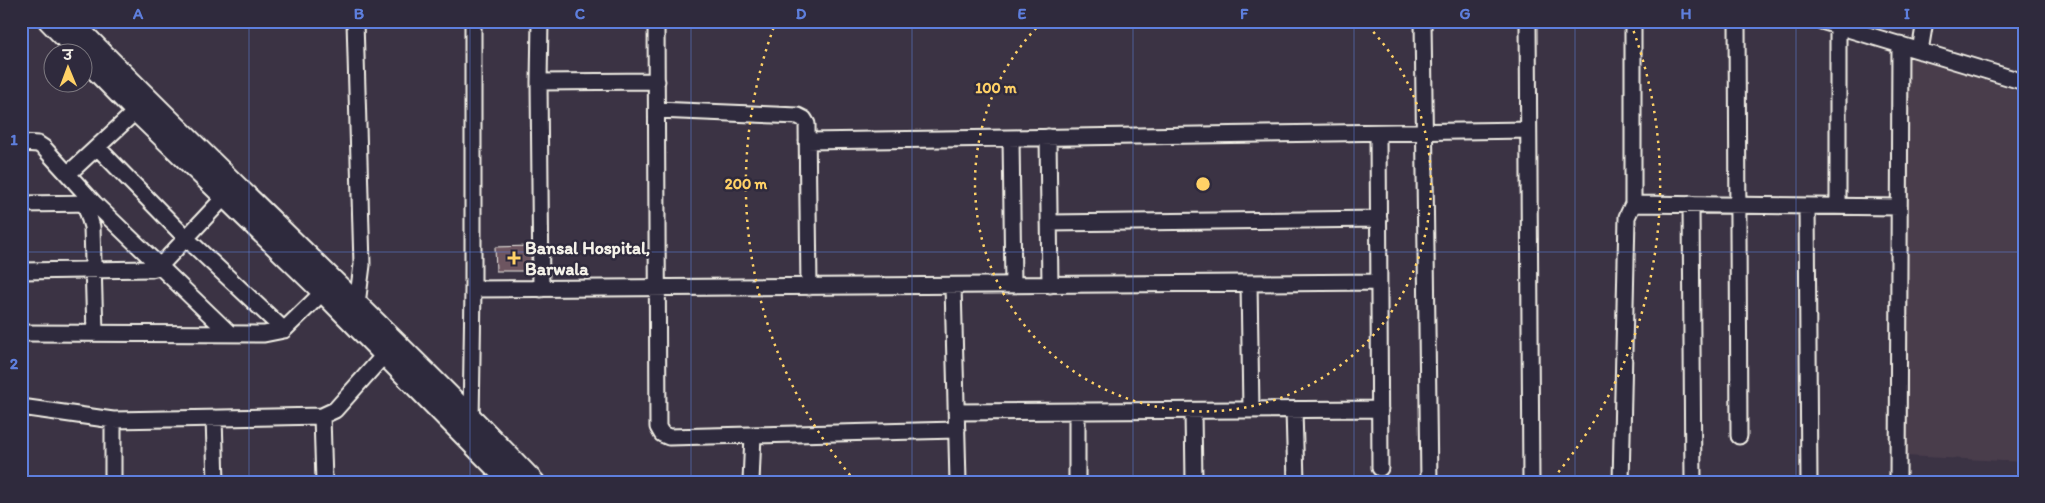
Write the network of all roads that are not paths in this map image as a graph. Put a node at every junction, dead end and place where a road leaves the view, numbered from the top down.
1 (49, 21) edge
2 (71, 21) edge
3 (355, 21) edge
4 (473, 21) edge
5 (540, 21) edge
6 (656, 21) edge
7 (1423, 21) edge
8 (1528, 21) edge
9 (1633, 21) edge
10 (1738, 21) edge
11 (1821, 21) edge
12 (1925, 21) edge
13 (1838, 26) junction
14 (69, 42) edge
15 (1900, 44) junction
16 (1920, 50) junction
17 (92, 66) edge
18 (657, 81) junction
19 (539, 82) junction
20 (2024, 82) edge
21 (657, 110) junction
22 (136, 111) junction
23 (1528, 130) junction
24 (1424, 132) junction
25 (1378, 133) junction
26 (1048, 137) junction
27 (1011, 138) junction
28 (807, 141) junction
29 (21, 143) edge
30 (98, 148) junction
31 (68, 174) junction
32 (230, 191) junction
33 (89, 203) junction
34 (21, 204) edge
35 (1633, 204) junction
36 (1691, 204) junction
37 (1737, 205) junction
38 (1807, 206) junction
39 (1838, 206) junction
40 (1899, 207) junction
41 (1378, 220) junction
42 (1050, 224) junction
43 (187, 238) junction
44 (159, 267) junction
45 (92, 270) junction
46 (21, 271) edge
47 (1379, 282) junction
48 (1249, 283) junction
49 (1013, 285) junction
50 (1050, 285) junction
51 (953, 286) junction
52 (809, 287) junction
53 (657, 288) junction
54 (541, 289) junction
55 (474, 290) junction
56 (323, 292) junction
57 (357, 304) junction
58 (284, 330) junction
59 (21, 333) edge
60 (95, 333) junction
61 (229, 333) junction
62 (385, 354) junction
63 (21, 407) edge
64 (1380, 409) junction
65 (1252, 410) junction
66 (1294, 410) junction
67 (1077, 411) junction
68 (1193, 411) junction
69 (956, 412) junction
70 (322, 416) junction
71 (471, 416) junction
72 (214, 418) junction
73 (113, 420) junction
74 (957, 430) junction
75 (753, 435) junction
76 (1739, 436) dead end
77 (471, 442) junction
78 (1380, 468) dead end
79 (114, 482) edge
80 (216, 482) edge
81 (324, 482) edge
82 (510, 482) edge
83 (534, 482) edge
84 (751, 482) edge
85 (958, 482) edge
86 (1077, 482) edge
87 (1194, 482) edge
88 (1296, 482) edge
89 (1429, 482) edge
90 (1530, 482) edge
91 (1621, 482) edge
92 (1693, 482) edge
93 (1810, 482) edge
94 (1898, 482) edge

1 - 14 main road
2 - 32 main road
3 - 57 street
4 - 55 street
5 - 19 street
6 - 18 street
7 - 24 street
8 - 23 street
9 - 35 street
10 - 37 street
11 - 13 street
12 - 16 street
13 - 15 street
13 - 39 street
15 - 16 street
15 - 40 street
16 - 20 street
17 - 22 main road
18 - 19 street
18 - 21 street
19 - 54 street
21 - 28 street
21 - 53 street
22 - 30 street
22 - 32 main road
23 - 24 street
23 - 90 street
24 - 25 street
24 - 89 street
25 - 26 street
25 - 41 street
26 - 27 street
26 - 42 street
27 - 28 street
27 - 49 street
28 - 52 street
29 - 31 street
30 - 31 street
30 - 43 street
31 - 33 street
32 - 43 street
32 - 56 main road
32 - 57 main road
33 - 34 street
33 - 44 street
33 - 45 street
35 - 36 street
35 - 91 street
36 - 37 street
36 - 92 street
37 - 38 street
37 - 76 street
38 - 39 street
38 - 93 street
39 - 40 street
40 - 94 street
41 - 42 street
41 - 47 street
42 - 50 street
43 - 44 street
43 - 58 street
44 - 45 street
44 - 61 street
45 - 46 street
45 - 60 street
47 - 48 street
47 - 64 street
48 - 50 street
48 - 65 street
49 - 50 street
49 - 51 street
51 - 52 street
51 - 69 street
52 - 53 street
53 - 54 street
53 - 75 street
54 - 55 street
55 - 71 street
56 - 58 street
56 - 62 main road
57 - 71 main road
58 - 61 street
59 - 60 street
60 - 61 street
62 - 70 street
62 - 77 main road
63 - 73 street
64 - 66 street
64 - 78 street
65 - 66 street
65 - 68 street
66 - 88 street
67 - 68 street
67 - 69 street
67 - 86 street
68 - 87 street
69 - 74 street
70 - 72 street
70 - 81 street
71 - 77 street
71 - 83 main road
72 - 73 street
72 - 80 street
73 - 79 street
74 - 75 street
74 - 85 street
75 - 84 street
77 - 82 main road

